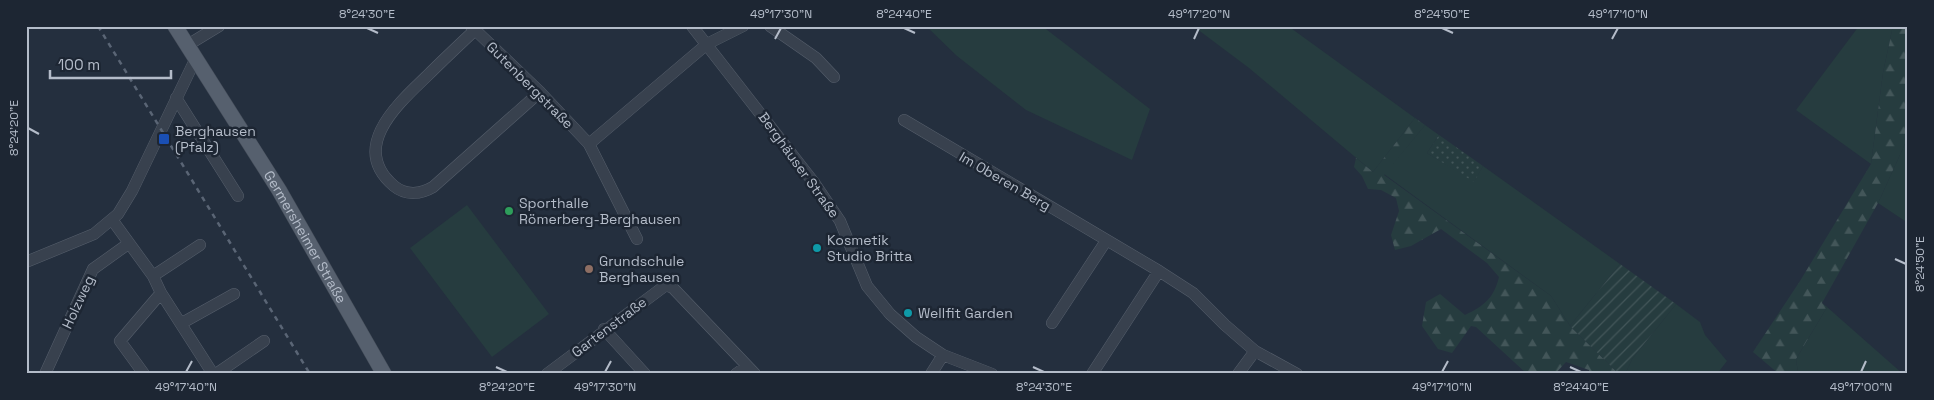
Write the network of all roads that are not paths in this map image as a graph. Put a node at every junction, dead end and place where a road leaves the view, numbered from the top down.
1 (175, 26) edge
2 (219, 26) edge
3 (692, 26) edge
4 (743, 26) edge
5 (770, 26) edge
6 (473, 28) edge
7 (707, 44) junction
8 (186, 46) junction
9 (195, 60) junction
10 (834, 77) dead end
11 (540, 92) junction
12 (176, 98) junction
13 (904, 120) dead end
14 (589, 144) junction
15 (238, 196) dead end
16 (113, 220) junction
17 (637, 239) dead end
18 (1106, 241) junction
19 (128, 244) junction
20 (200, 244) dead end
21 (26, 262) edge
22 (1160, 271) junction
23 (153, 276) junction
24 (160, 293) junction
25 (234, 294) dead end
26 (182, 323) junction
27 (1052, 323) dead end
28 (604, 329) junction
29 (264, 341) dead end
30 (1255, 351) junction
31 (943, 355) junction
32 (751, 370) edge
33 (45, 374) edge
34 (144, 374) edge
35 (214, 374) edge
36 (384, 374) edge
37 (546, 374) edge
38 (645, 374) edge
39 (736, 374) edge
40 (931, 374) edge
41 (992, 374) edge
42 (1092, 374) edge
43 (1238, 374) edge
44 (1297, 374) edge

1 - 8 main road, Germersheimer Straße
2 - 8 street
3 - 7 street, Berghäuser Straße
4 - 7 street
5 - 10 street
6 - 11 street, Gutenbergstraße
6 - 11 street
7 - 14 street
7 - 31 street, Berghäuser Straße
8 - 9 main road, Germersheimer Straße
9 - 12 street
9 - 36 main road, Germersheimer Straße
11 - 14 street, Gutenbergstraße
12 - 15 street
12 - 16 street
13 - 18 street, Im Oberen Berg
14 - 17 street, Gutenbergstraße
16 - 19 street
16 - 21 street
18 - 22 street, Im Oberen Berg
18 - 27 street
19 - 23 street
19 - 33 street, Holzweg
20 - 23 street
22 - 30 street, Im Oberen Berg
22 - 42 street
23 - 24 street
24 - 26 street
24 - 34 street
25 - 26 street
26 - 35 street
28 - 32 street, Gartenstraße
28 - 37 street, Gartenstraße
28 - 38 street
29 - 35 street
30 - 43 street
30 - 44 street, Im Oberen Berg
31 - 40 street
31 - 41 street, Berghäuser Straße
32 - 39 street

